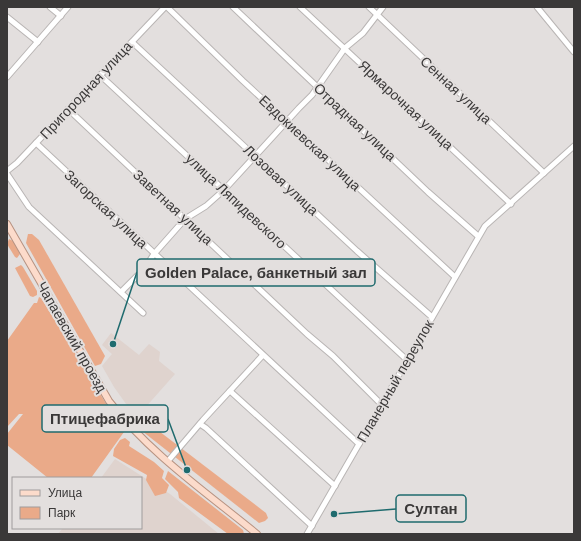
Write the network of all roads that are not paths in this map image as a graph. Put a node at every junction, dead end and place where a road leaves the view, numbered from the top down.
1 (50, 7) edge
2 (68, 7) edge
3 (166, 7) edge
4 (233, 7) edge
5 (300, 7) edge
6 (369, 7) edge
7 (383, 7) edge
8 (537, 7) edge
9 (376, 14) junction
10 (60, 16) junction
11 (7, 17) edge
12 (38, 42) junction
13 (132, 42) junction
14 (345, 48) junction
15 (574, 52) edge
16 (9, 71) edge
17 (100, 75) junction
18 (7, 77) edge
19 (318, 87) junction
20 (68, 109) junction
21 (287, 120) junction
22 (36, 143) junction
23 (574, 146) edge
24 (254, 155) junction
25 (7, 173) edge
26 (544, 173) junction
27 (224, 190) junction
28 (511, 204) junction
29 (185, 219) junction
30 (7, 224) edge
31 (478, 236) junction
32 (154, 254) junction
33 (455, 278) junction
34 (121, 292) junction
35 (143, 313) dead end
36 (432, 317) junction
37 (264, 355) junction
38 (407, 360) junction
39 (230, 391) junction
40 (382, 405) junction
41 (200, 424) junction
42 (359, 444) junction
43 (168, 461) junction
44 (335, 486) junction
45 (312, 526) junction
46 (258, 534) edge
47 (307, 534) edge

1 - 10 street
2 - 10 street
3 - 13 street, Пригородная улица
3 - 21 street, Евдокиевская улица
4 - 19 street, Отрадная улица
5 - 14 street, Ярмарочная улица
6 - 9 street, Сенная улица
7 - 9 street
8 - 15 street
9 - 14 street
9 - 26 street, Сенная улица
10 - 12 street
11 - 12 street
12 - 16 street
13 - 17 street, Пригородная улица
13 - 24 street, Лозовая улица
14 - 19 street
14 - 28 street, Ярмарочная улица
16 - 18 street
17 - 20 street, Пригородная улица
17 - 27 street, улица Ляпидевского
19 - 21 street
19 - 31 street, Отрадная улица
20 - 22 street, Пригородная улица
20 - 29 street, Заветная улица
21 - 24 street
21 - 33 street, Евдокиевская улица
22 - 25 street, Пригородная улица
22 - 32 street, Загорская улица
23 - 26 street, Планерный переулок
24 - 27 street
24 - 36 street, Лозовая улица
25 - 34 street
26 - 28 street, Планерный переулок
27 - 29 street
27 - 38 street, улица Ляпидевского
28 - 31 street, Планерный переулок
29 - 32 street
29 - 40 street, Заветная улица
30 - 43 main road, Чапаевский проезд
31 - 33 street, Планерный переулок
32 - 34 street
32 - 37 street, Загорская улица
33 - 36 street, Планерный переулок
34 - 35 street
36 - 38 street, Планерный переулок
37 - 39 street
37 - 42 street, Загорская улица
38 - 40 street, Планерный переулок
39 - 41 street
39 - 44 street
40 - 42 street, Планерный переулок
41 - 43 street
41 - 45 street
42 - 44 street, Планерный переулок
43 - 46 main road, Чапаевский проезд
44 - 45 street, Планерный переулок
45 - 47 street, Планерный переулок

